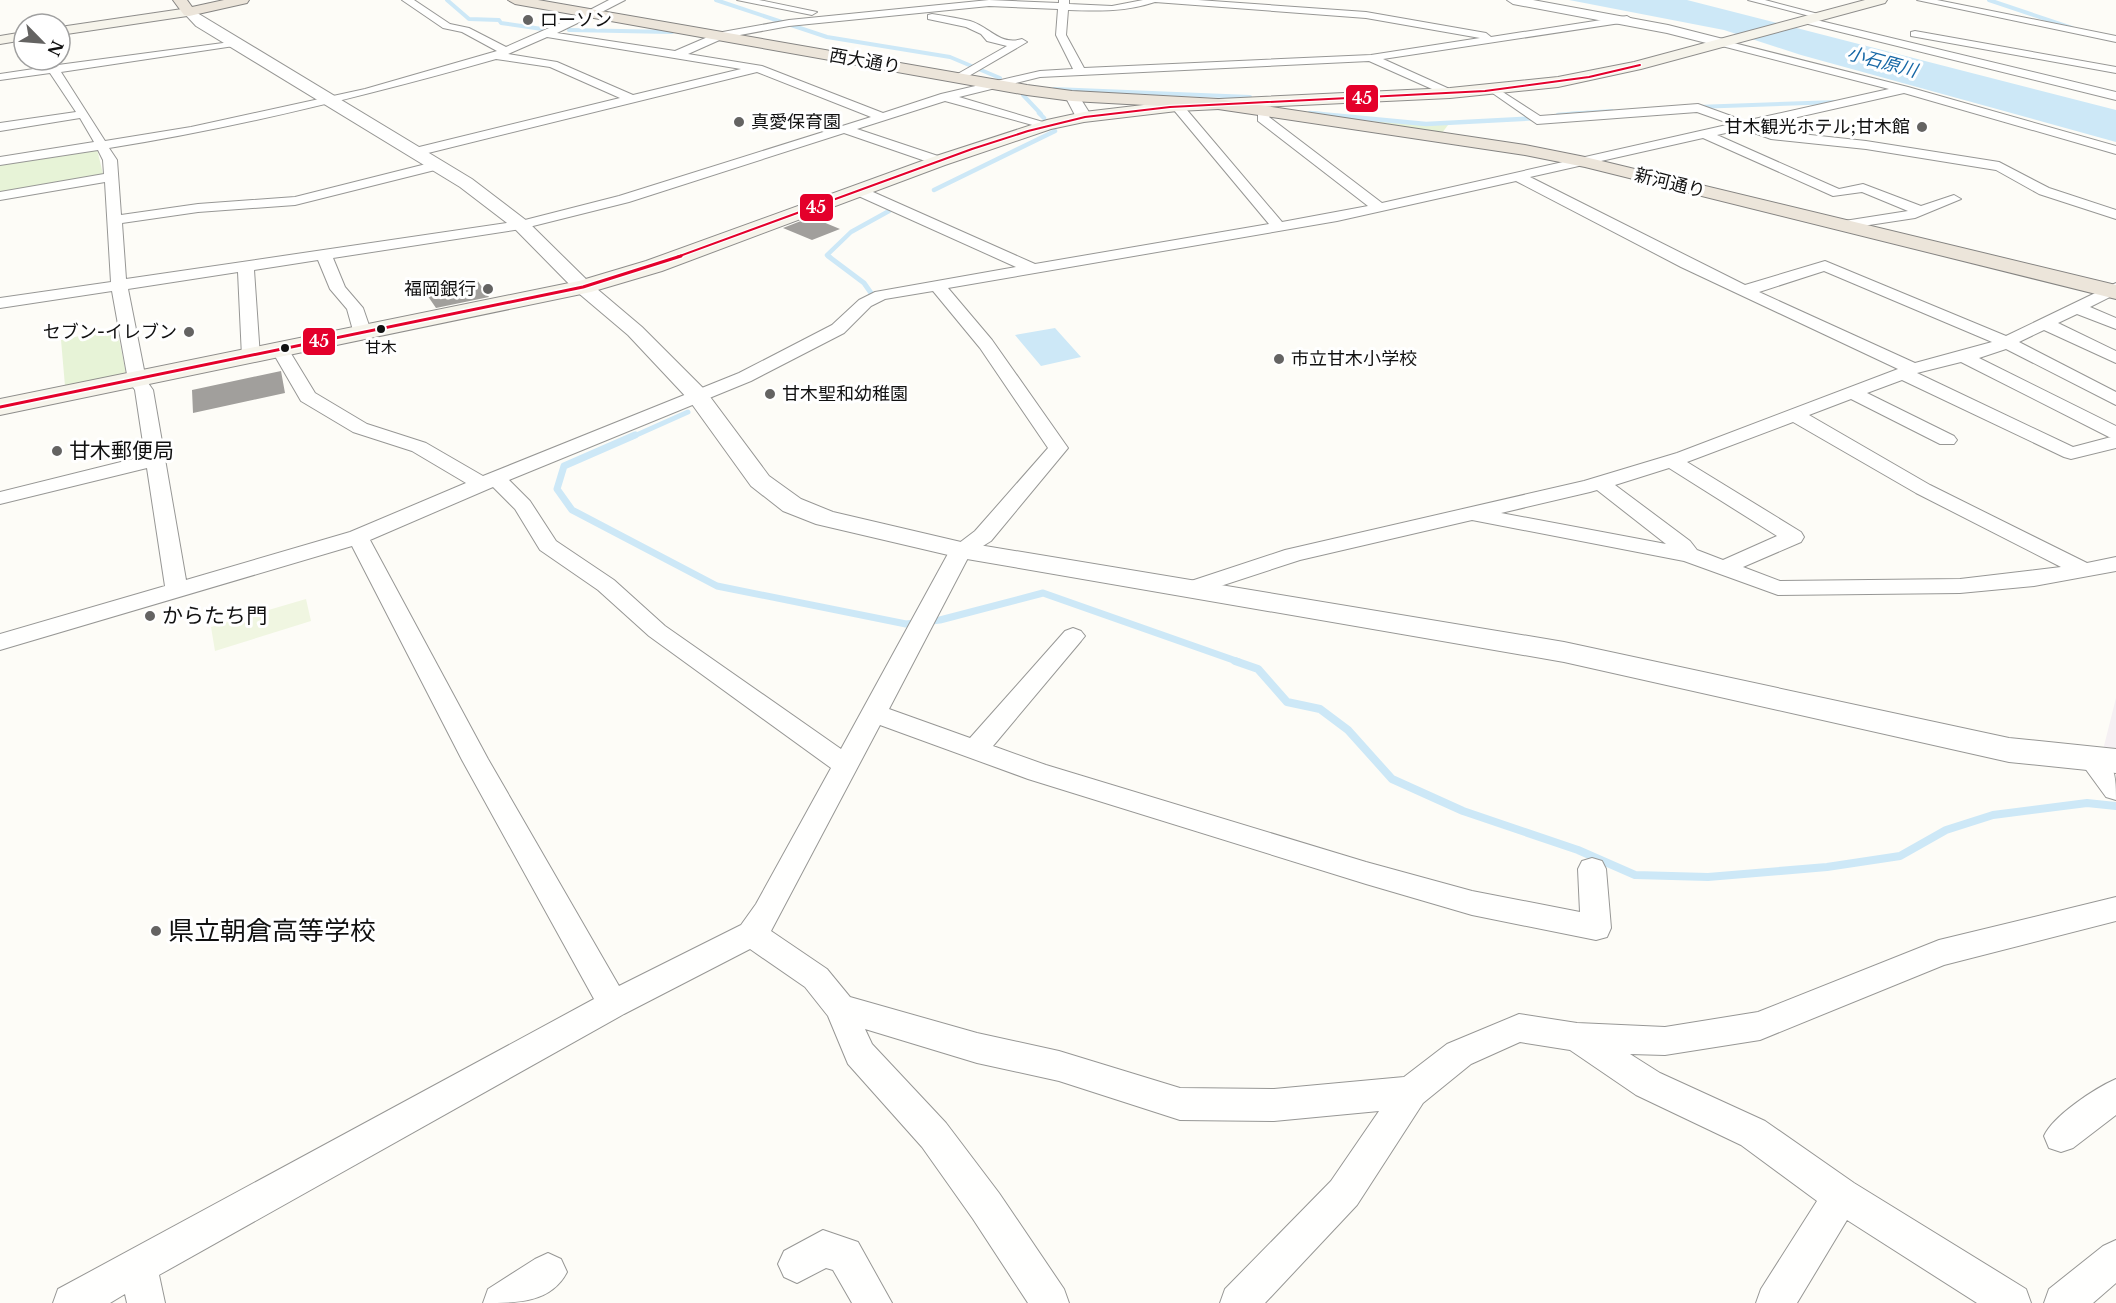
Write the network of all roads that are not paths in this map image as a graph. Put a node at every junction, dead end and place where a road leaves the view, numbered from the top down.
1 (242, 0) edge
2 (407, 0) edge
3 (619, 0) edge
4 (742, 0) edge
5 (1155, 0) edge
6 (1514, 0) edge
7 (1752, 0) edge
8 (1880, 0) edge
9 (1922, 0) edge
10 (525, 1) edge
11 (986, 2) edge
12 (1063, 2) edge
13 (184, 6) edge
14 (837, 8) dead end
15 (912, 11) junction
16 (590, 13) junction
17 (815, 13) junction
18 (1822, 16) junction
19 (1625, 20) junction
20 (1802, 21) junction
21 (785, 24) junction
22 (72, 29) edge
23 (546, 34) junction
24 (721, 35) junction
25 (1503, 39) junction
26 (2116, 39) edge
27 (1726, 41) junction
28 (234, 43) junction
29 (505, 51) junction
30 (678, 54) junction
31 (493, 56) junction
32 (1371, 58) junction
33 (72, 63) edge
34 (758, 68) junction
35 (1080, 70) junction
36 (2116, 70) edge
37 (22, 72) edge
38 (57, 72) edge
39 (0, 77) edge
40 (958, 78) junction
41 (991, 84) junction
42 (1904, 89) junction
43 (1495, 90) junction
44 (1450, 93) junction
45 (1072, 96) junction
46 (2116, 96) edge
47 (945, 97) junction
48 (632, 99) junction
49 (332, 101) junction
50 (1218, 104) junction
51 (1177, 106) junction
52 (1267, 112) junction
53 (84, 114) junction
54 (1601, 115) junction
55 (1084, 117) junction
56 (885, 118) junction
57 (1047, 125) junction
58 (1622, 125) dead end
59 (1746, 126) junction
60 (0, 127) edge
61 (847, 130) junction
62 (1643, 135) dead end
63 (1707, 135) junction
64 (102, 145) junction
65 (1664, 145) junction
66 (2116, 150) edge
67 (427, 158) junction
68 (0, 161) edge
69 (939, 161) junction
70 (1585, 162) junction
71 (111, 177) junction
72 (1521, 178) junction
73 (859, 191) junction
74 (0, 196) edge
75 (1954, 199) dead end
76 (1380, 208) junction
77 (1921, 211) junction
78 (2116, 215) edge
79 (115, 220) junction
80 (521, 225) junction
81 (1843, 225) junction
82 (1278, 226) junction
83 (324, 255) junction
84 (246, 266) junction
85 (1033, 269) junction
86 (119, 286) junction
87 (937, 286) junction
88 (583, 287) junction
89 (2114, 290) edge
90 (1744, 291) junction
91 (0, 303) edge
92 (2075, 308) junction
93 (2044, 323) junction
94 (2116, 324) edge
95 (363, 334) junction
96 (2006, 342) junction
97 (281, 351) junction
98 (251, 357) junction
99 (1964, 357) junction
100 (2116, 358) edge
101 (1908, 371) junction
102 (137, 380) junction
103 (1852, 393) junction
104 (697, 395) junction
105 (2116, 399) edge
106 (0, 407) edge
107 (1795, 415) junction
108 (2116, 433) edge
109 (1947, 440) dead end
110 (2116, 442) edge
111 (154, 460) junction
112 (1671, 461) junction
113 (490, 482) junction
114 (1600, 483) junction
115 (0, 498) edge
116 (1470, 513) junction
117 (358, 537) junction
118 (961, 550) junction
119 (1689, 555) junction
120 (2116, 564) edge
121 (1723, 568) junction
122 (2084, 570) junction
123 (1193, 588) junction
124 (177, 592) junction
125 (1073, 636) dead end
126 (0, 642) edge
127 (874, 713) junction
128 (975, 749) junction
129 (2104, 760) edge
130 (845, 765) junction
131 (2116, 790) edge
132 (1592, 869) dead end
133 (2116, 909) edge
134 (752, 934) junction
135 (613, 1004) junction
136 (840, 1008) junction
137 (1577, 1037) junction
138 (1411, 1092) junction
139 (2116, 1095) edge
140 (2061, 1136) dead end
141 (1841, 1196) junction
142 (2116, 1259) edge
143 (797, 1264) dead end
144 (548, 1272) dead end
145 (142, 1286) edge
146 (72, 1303) edge
147 (502, 1303) edge
148 (873, 1303) edge
149 (1050, 1303) edge
150 (1239, 1303) edge
151 (1775, 1303) edge
152 (2012, 1303) edge
153 (2063, 1303) edge

1 - 13 highway
2 - 29 street
3 - 16 street
4 - 17 street
5 - 12 street
5 - 25 street
6 - 19 street
7 - 18 street
8 - 18 main road
9 - 26 street
10 - 16 highway, 西大通り
11 - 12 street
11 - 15 street
12 - 35 street
13 - 22 main road
13 - 28 street
14 - 17 street
15 - 21 street
15 - 40 street
16 - 23 street
16 - 24 highway, 西大通り
17 - 21 street
18 - 20 main road
18 - 36 street
19 - 25 street
19 - 27 street
20 - 27 main road
20 - 46 street
21 - 24 street
23 - 29 street
23 - 30 street
24 - 30 street
24 - 40 highway, 西大通り
25 - 32 street
27 - 42 street
27 - 43 main road
28 - 33 street
28 - 49 street
29 - 31 street
30 - 34 street
31 - 48 street
31 - 49 street
32 - 35 street
32 - 44 street
34 - 48 street
34 - 56 street
35 - 41 street
37 - 39 street
38 - 53 street
40 - 41 highway, 西大通り
41 - 45 highway, 西大通り
41 - 47 street
42 - 59 street
42 - 66 street
43 - 44 main road
43 - 54 street
44 - 50 main road
45 - 50 highway, 西大通り
45 - 55 street
47 - 56 street
47 - 57 street
48 - 67 street
49 - 64 street
49 - 67 street
50 - 51 main road
50 - 52 highway, 新河通り
51 - 55 main road
51 - 82 street
52 - 70 highway, 新河通り
52 - 76 street
53 - 60 street
53 - 64 street
54 - 58 street
54 - 59 street
55 - 57 main road
56 - 61 street
57 - 69 main road
59 - 63 street
59 - 78 street
61 - 69 street
61 - 80 street
62 - 65 street
63 - 65 street
63 - 77 street
64 - 68 street
64 - 71 street
65 - 70 street
67 - 79 street
67 - 80 street
69 - 73 main road
70 - 72 street
70 - 81 highway, 新河通り
71 - 74 street
71 - 79 street
72 - 76 street
72 - 90 street
73 - 85 street
73 - 88 main road
75 - 77 street
76 - 82 street
77 - 81 street
79 - 86 street
80 - 83 street
80 - 88 street
81 - 89 highway, 新河通り
82 - 85 street
83 - 84 street
83 - 95 street
84 - 86 street
84 - 98 street
85 - 87 street
86 - 91 street
86 - 102 street
87 - 104 street
87 - 118 street
88 - 95 main road
88 - 104 street
89 - 92 street
90 - 96 street
90 - 101 street
92 - 93 street
92 - 94 street
93 - 96 street
93 - 100 street
95 - 97 main road
96 - 99 street
96 - 105 street
97 - 98 main road
97 - 113 street
98 - 102 main road
99 - 101 street
99 - 108 street
101 - 103 street
101 - 110 street
102 - 106 main road
102 - 111 street
103 - 107 street
103 - 109 street
104 - 113 street
104 - 118 street
107 - 112 street
107 - 122 street
111 - 115 street
111 - 124 street
112 - 114 street
112 - 121 street
113 - 117 street
113 - 130 street
114 - 116 street
114 - 119 street
116 - 119 street
116 - 123 street
117 - 124 street
117 - 135 street
118 - 123 street
118 - 127 street
119 - 121 street
120 - 122 street
121 - 122 street
123 - 129 street
124 - 126 street
125 - 128 street
127 - 128 street
127 - 130 street
128 - 132 street
129 - 131 street
130 - 134 street
133 - 137 street
134 - 135 street
134 - 136 street
135 - 145 street
136 - 138 street
136 - 149 street
137 - 138 street
137 - 141 street
138 - 150 street
139 - 140 street
141 - 151 street
141 - 152 street
142 - 153 street
143 - 148 street
144 - 147 street
145 - 146 street

